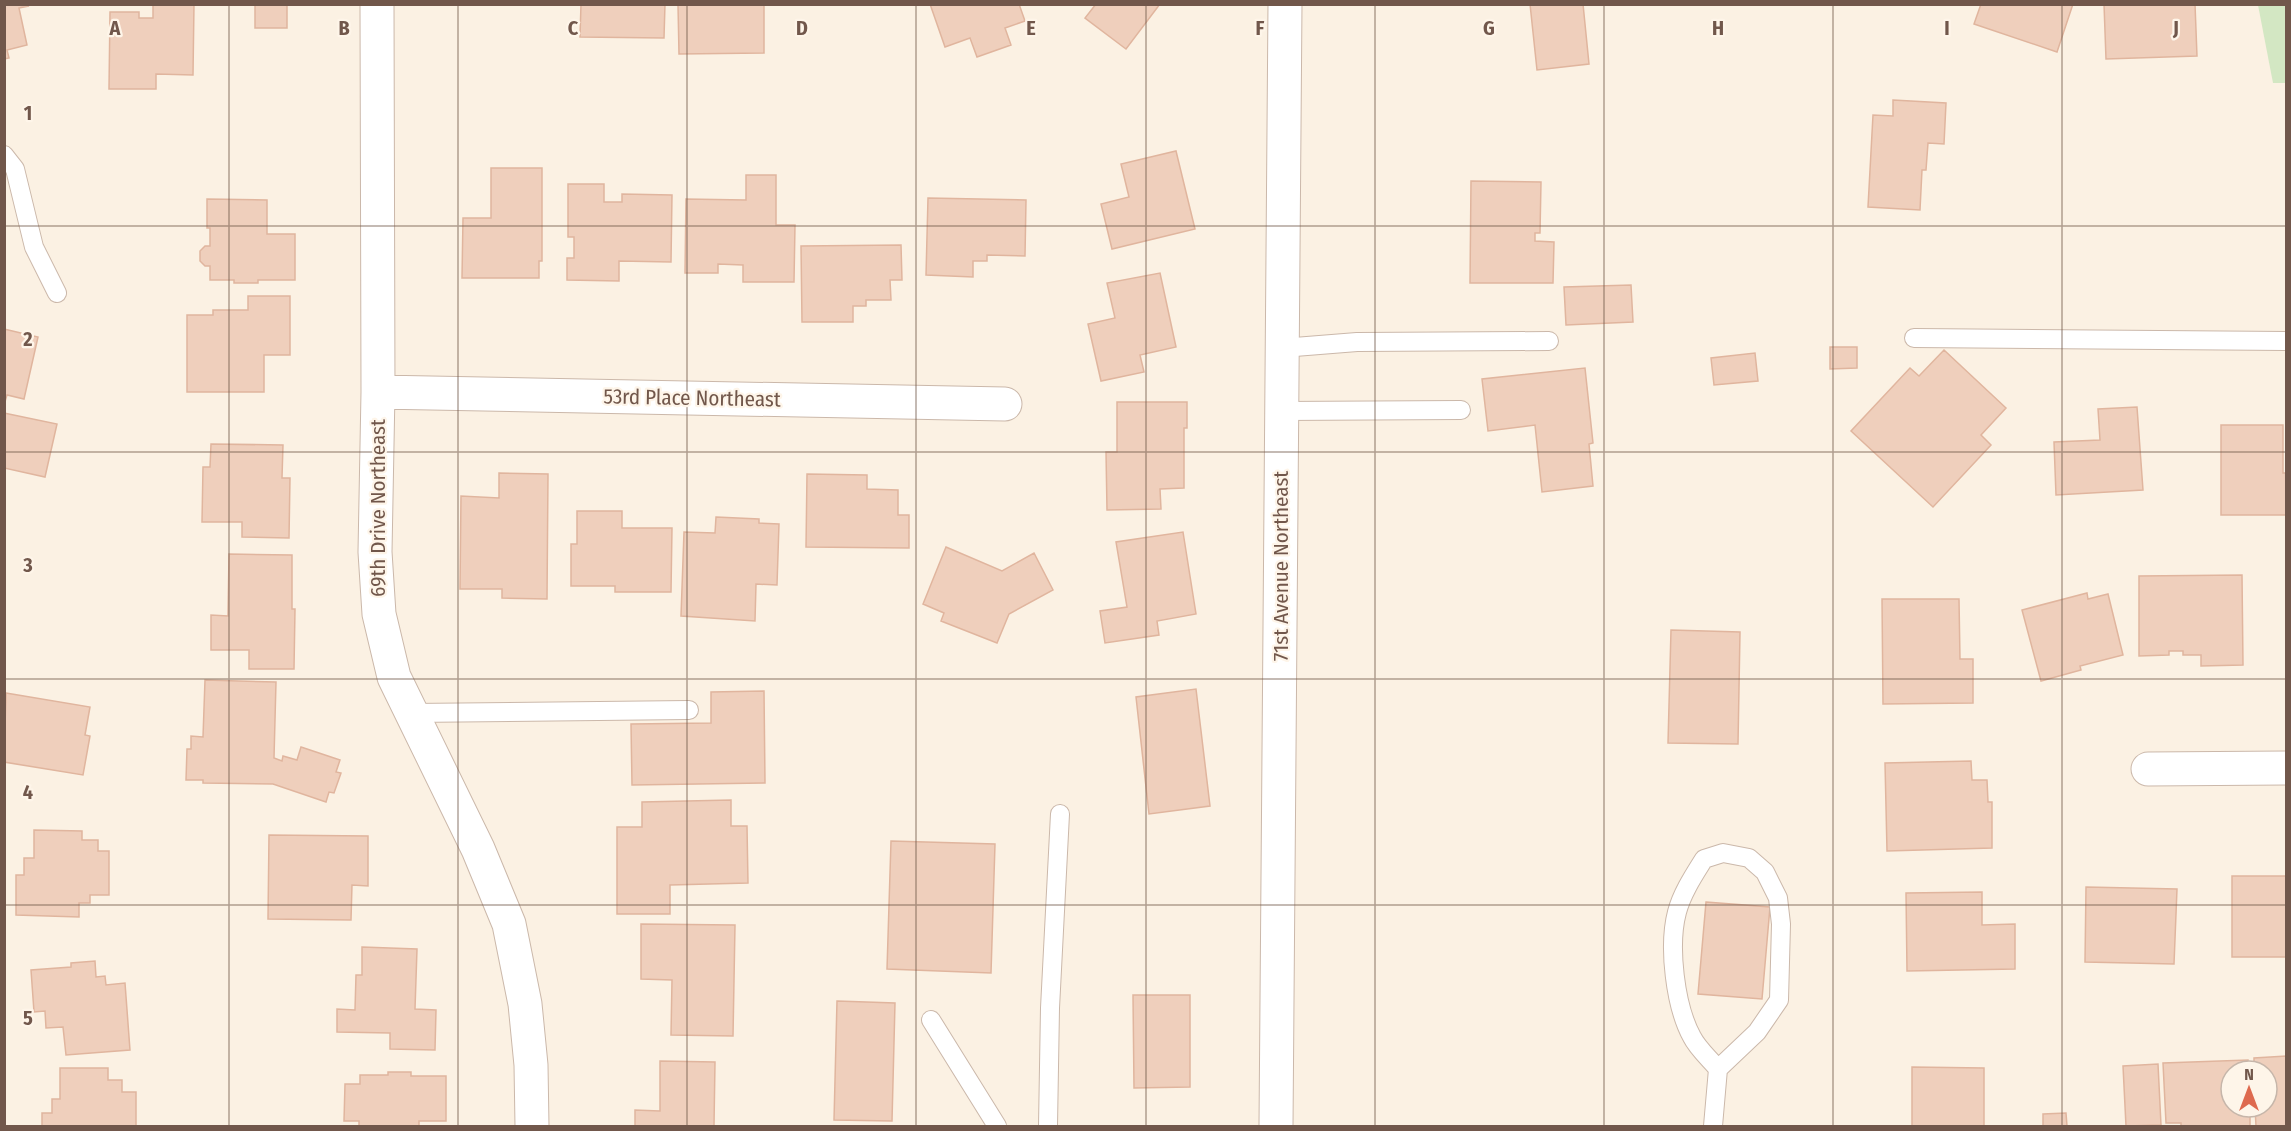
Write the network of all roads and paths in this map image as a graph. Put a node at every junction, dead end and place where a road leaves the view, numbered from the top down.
1 (377, 4) edge
2 (1285, 4) edge
3 (4, 155) edge
4 (57, 293) dead end
5 (1914, 338) dead end
6 (2286, 340) edge
7 (1549, 341) dead end
8 (1282, 348) junction
9 (378, 392) junction
10 (1005, 404) dead end
11 (1461, 410) dead end
12 (1282, 411) junction
13 (689, 710) dead end
14 (411, 713) junction
15 (2286, 768) edge
16 (2148, 769) dead end
17 (1060, 814) dead end
18 (931, 1020) dead end
19 (1718, 1069) junction
20 (532, 1126) edge
21 (997, 1126) edge
22 (1048, 1126) edge
23 (1276, 1126) edge
24 (1713, 1126) edge

1 - 9 street, 69th Drive Northeast
2 - 8 street, 71st Avenue Northeast
3 - 4 lane
5 - 6 lane
7 - 8 lane
8 - 12 street, 71st Avenue Northeast
9 - 10 street, 53rd Place Northeast
9 - 14 street, 69th Drive Northeast
11 - 12 lane
12 - 23 street, 71st Avenue Northeast
13 - 14 lane
14 - 20 street, 69th Drive Northeast
15 - 16 street
17 - 22 lane
18 - 21 lane
19 - 19 lane
19 - 24 lane

